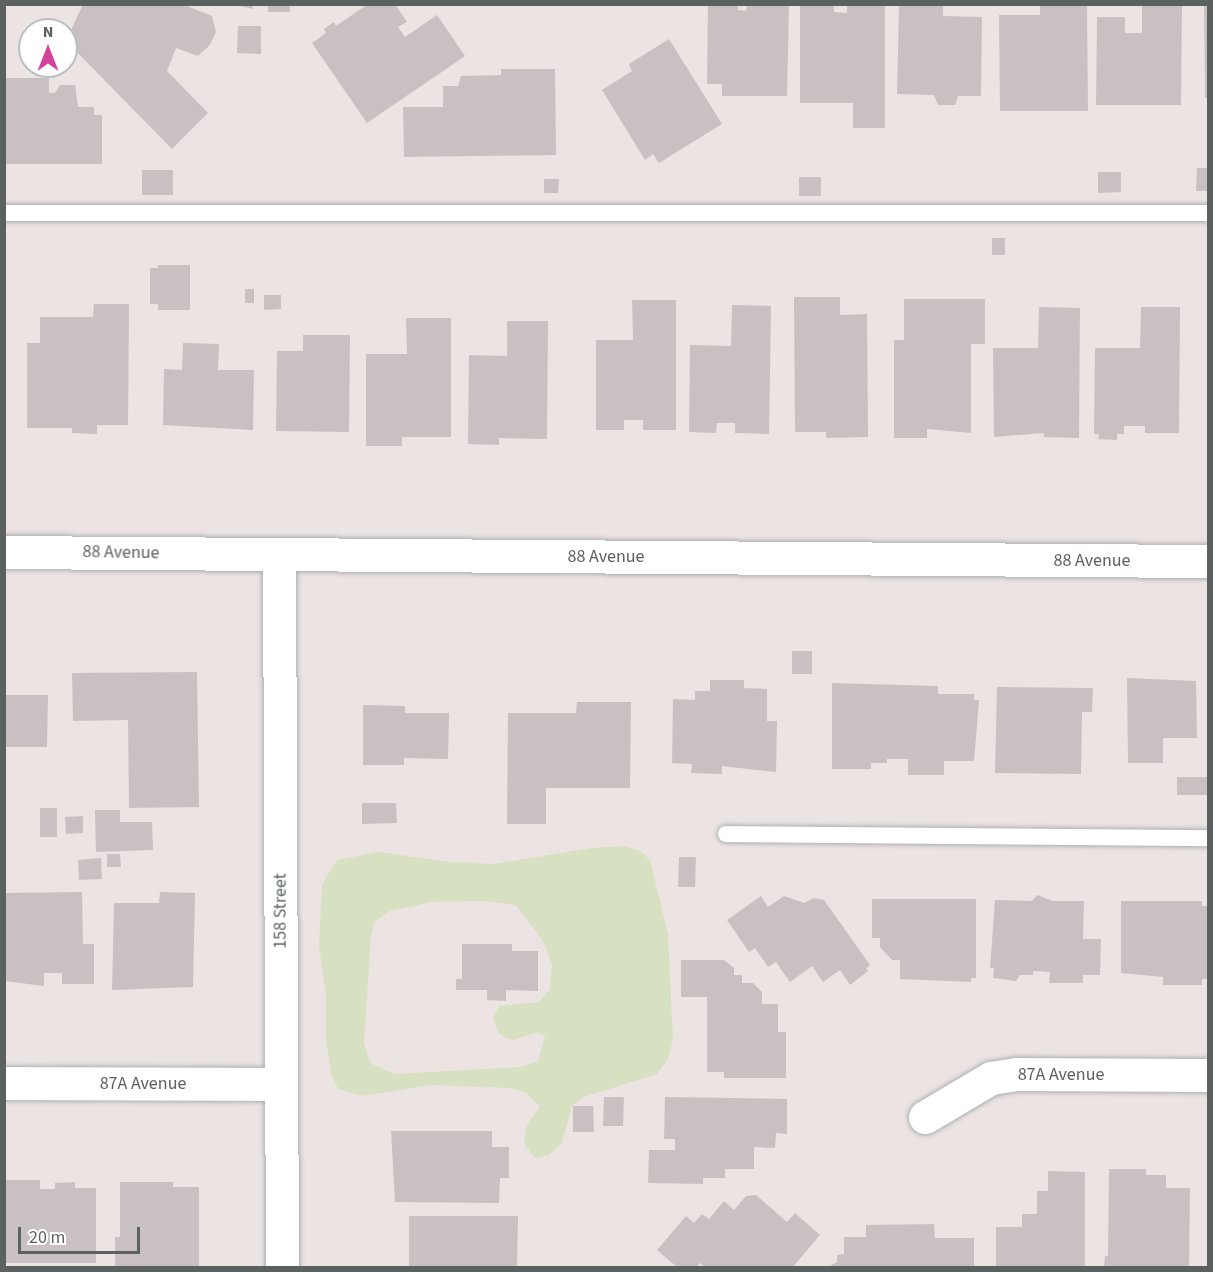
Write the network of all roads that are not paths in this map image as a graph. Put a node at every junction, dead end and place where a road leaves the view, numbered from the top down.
1 (4, 213) edge
2 (1209, 213) edge
3 (4, 552) edge
4 (279, 554) junction
5 (1209, 561) edge
6 (726, 834) dead end
7 (1209, 838) edge
8 (1209, 1075) edge
9 (4, 1083) edge
10 (281, 1084) junction
11 (926, 1117) dead end
12 (282, 1268) edge

1 - 2 lane
3 - 4 street, 88 Avenue
4 - 5 street, 88 Avenue
4 - 10 street, 158 Street
6 - 7 lane
8 - 11 street, 87A Avenue
9 - 10 street, 87A Avenue
10 - 12 street, 158 Street

